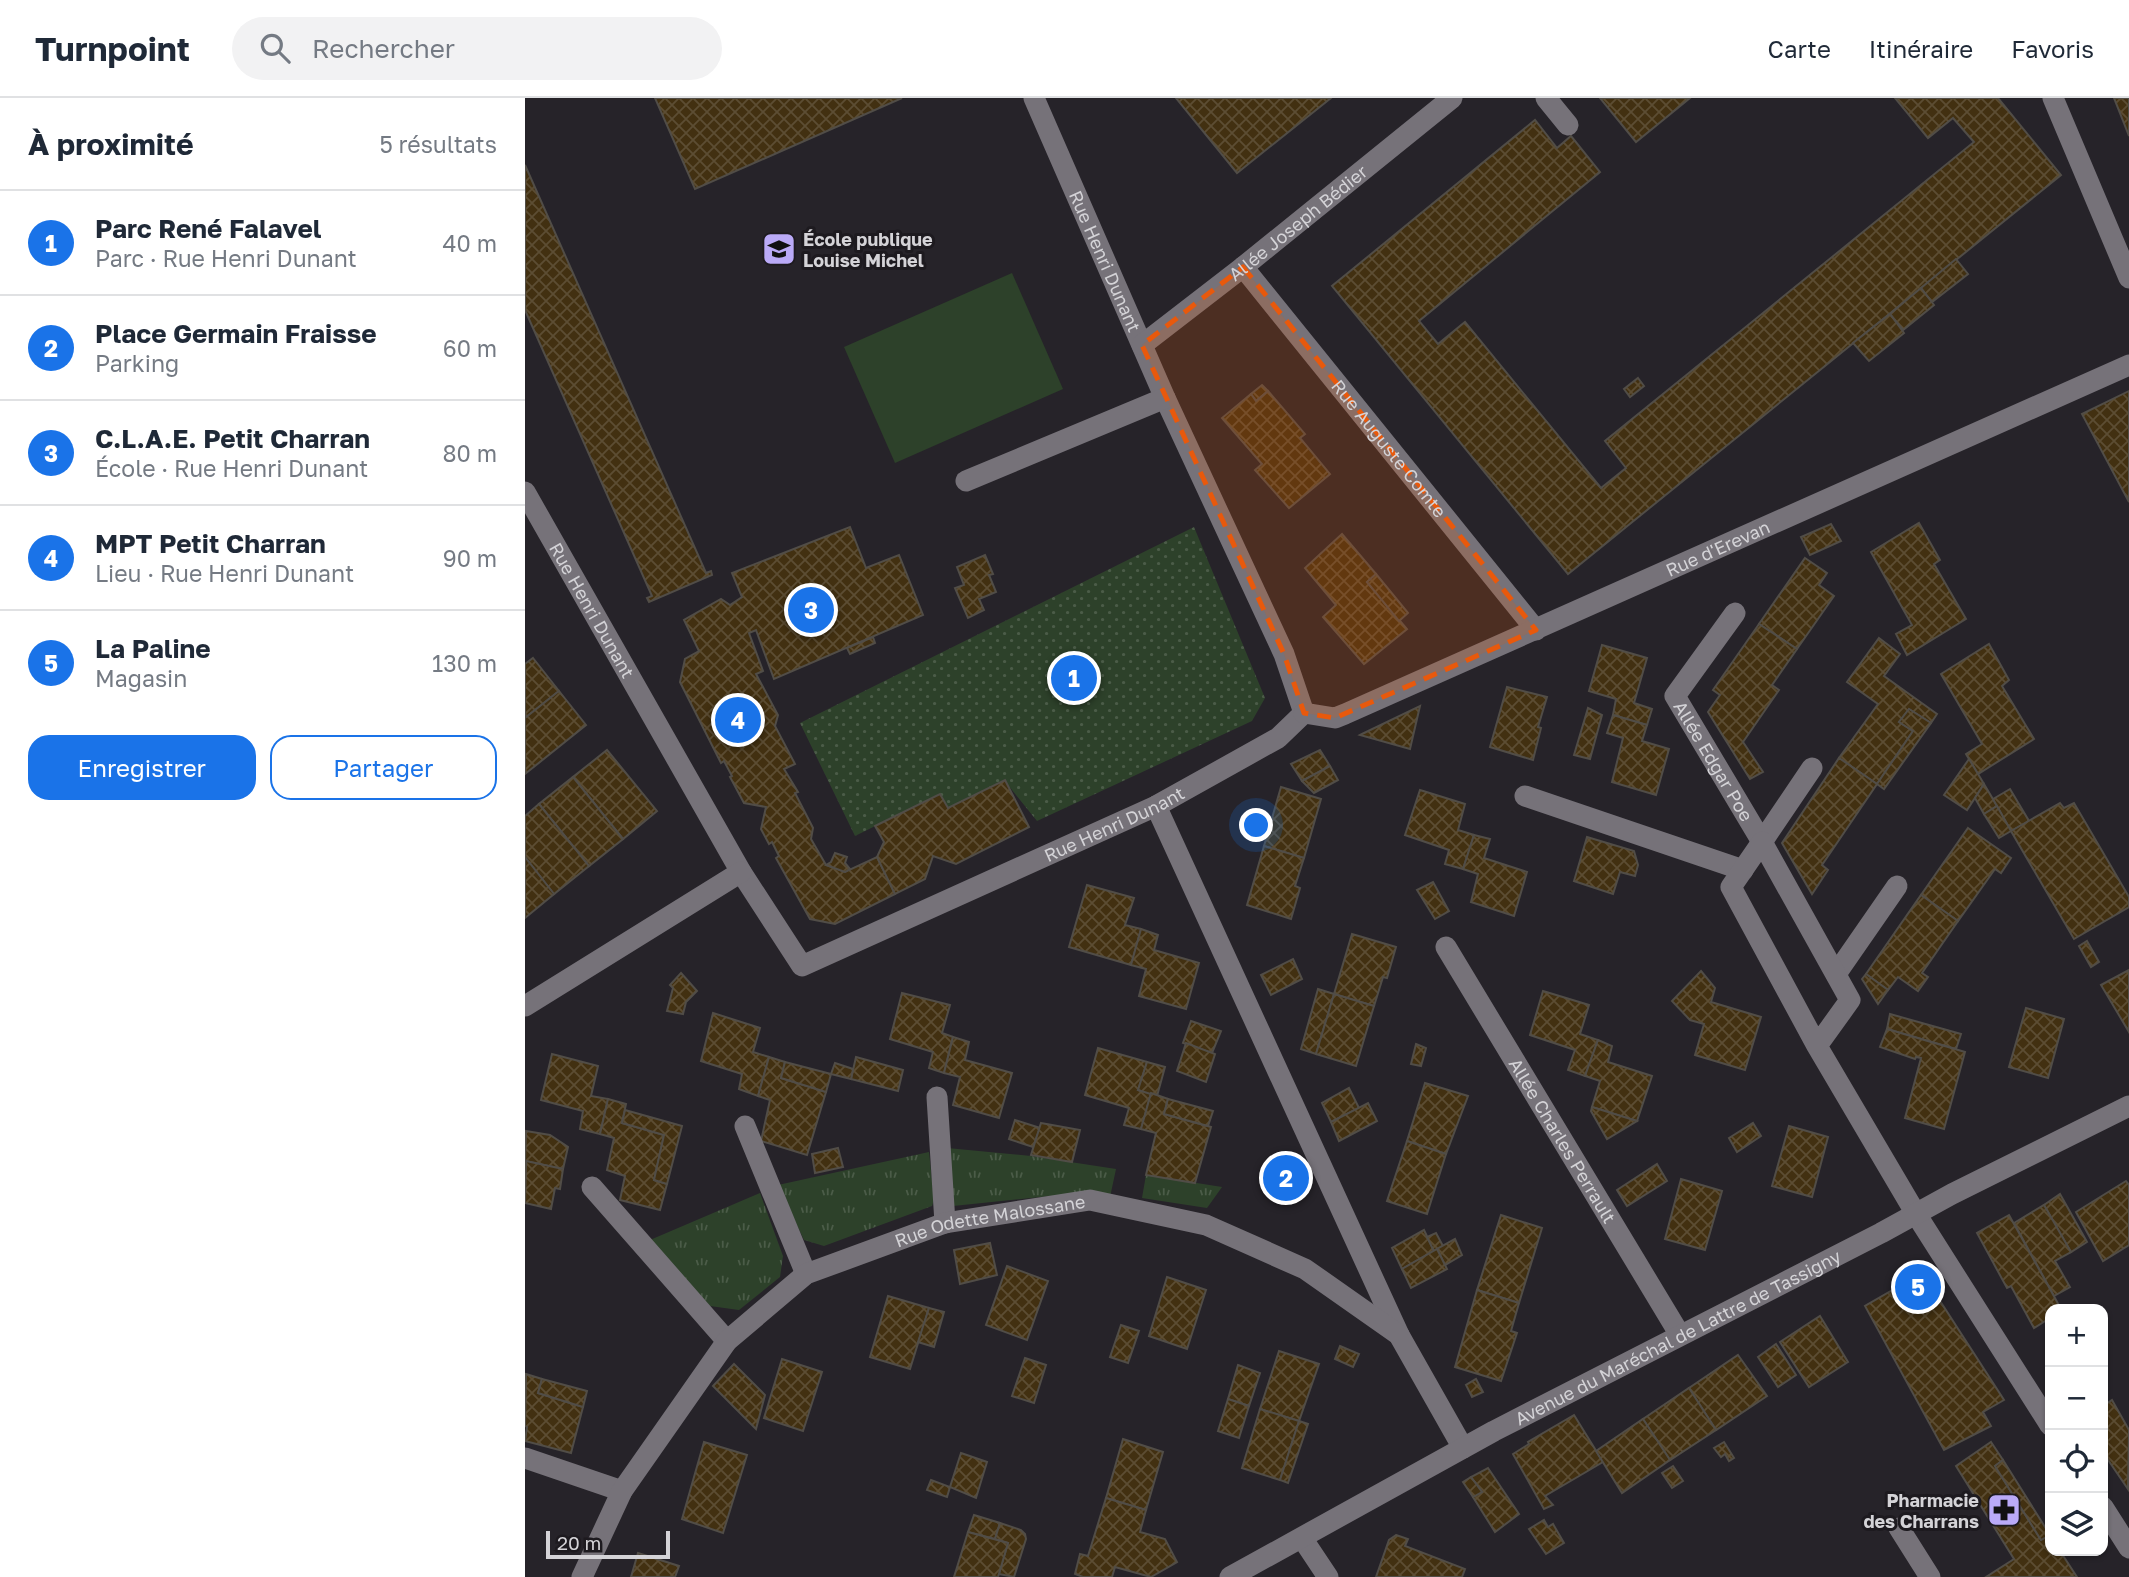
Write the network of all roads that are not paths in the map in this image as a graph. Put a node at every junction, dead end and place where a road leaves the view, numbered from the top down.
1 (1034, 98) edge
2 (1452, 98) edge
3 (1546, 98) edge
4 (2053, 98) edge
5 (1568, 125) dead end
6 (1243, 267) junction
7 (2129, 278) edge
8 (1142, 345) junction
9 (2129, 365) edge
10 (1165, 398) junction
11 (966, 481) dead end
12 (525, 492) edge
13 (1735, 613) dead end
14 (1536, 630) junction
15 (1304, 713) junction
16 (1812, 768) dead end
17 (1525, 796) dead end
18 (1156, 806) junction
19 (1762, 842) junction
20 (1743, 870) junction
21 (741, 872) junction
22 (1897, 886) dead end
23 (1446, 947) dead end
24 (1836, 974) junction
25 (525, 1006) edge
26 (1817, 1046) junction
27 (937, 1097) dead end
28 (2129, 1106) edge
29 (745, 1126) dead end
30 (592, 1187) dead end
31 (1916, 1214) junction
32 (946, 1223) junction
33 (806, 1274) junction
34 (1399, 1335) junction
35 (1680, 1335) junction
36 (727, 1341) junction
37 (2045, 1417) edge
38 (1463, 1448) junction
39 (525, 1458) edge
40 (622, 1491) junction
41 (2108, 1515) edge
42 (1899, 1528) dead end
43 (1302, 1538) junction
44 (2129, 1548) edge
45 (582, 1577) edge
46 (1230, 1577) edge
47 (1328, 1577) edge
48 (1930, 1577) edge

1 - 8 street, Rue Henri Dunant
2 - 6 street, Allée Joseph Bédier
3 - 5 street
4 - 7 street
6 - 8 street, Allée Joseph Bédier
6 - 14 street, Rue Auguste Comte
8 - 10 street, Rue Henri Dunant
9 - 14 street, Rue d'Erevan
10 - 11 street
10 - 15 street, Rue Henri Dunant
12 - 21 street, Rue Henri Dunant
13 - 19 street, Allée Edgar Poe
14 - 15 street, Rue d'Erevan
15 - 18 street, Rue Henri Dunant
16 - 19 street, Allée Edgar Poe
17 - 20 street
18 - 21 street, Rue Henri Dunant
18 - 34 street
19 - 20 street, Allée Edgar Poe
19 - 24 street, Allée Edgar Poe
20 - 26 street, Allée Edgar Poe
21 - 25 street
22 - 24 street
23 - 35 street, Allée Charles Perrault
24 - 26 street, Allée Edgar Poe
26 - 31 street, Allée Edgar Poe
27 - 32 street
28 - 31 street, Avenue du Maréchal de Lattre de Tassigny
29 - 33 street
30 - 36 street
31 - 35 street, Avenue du Maréchal de Lattre de Tassigny
31 - 37 street, Allée Edgar Poe
32 - 33 street, Rue Odette Malossane
32 - 34 street, Rue Odette Malossane
33 - 36 street, Rue Odette Malossane
34 - 38 street, Rue Odette Malossane
35 - 38 street, Avenue du Maréchal de Lattre de Tassigny
36 - 40 street, Rue Odette Malossane
38 - 43 street, Avenue du Maréchal de Lattre de Tassigny
39 - 40 street
40 - 45 street, Rue Odette Malossane
41 - 44 street
42 - 48 street
43 - 46 street, Avenue du Maréchal de Lattre de Tassigny
43 - 47 street

